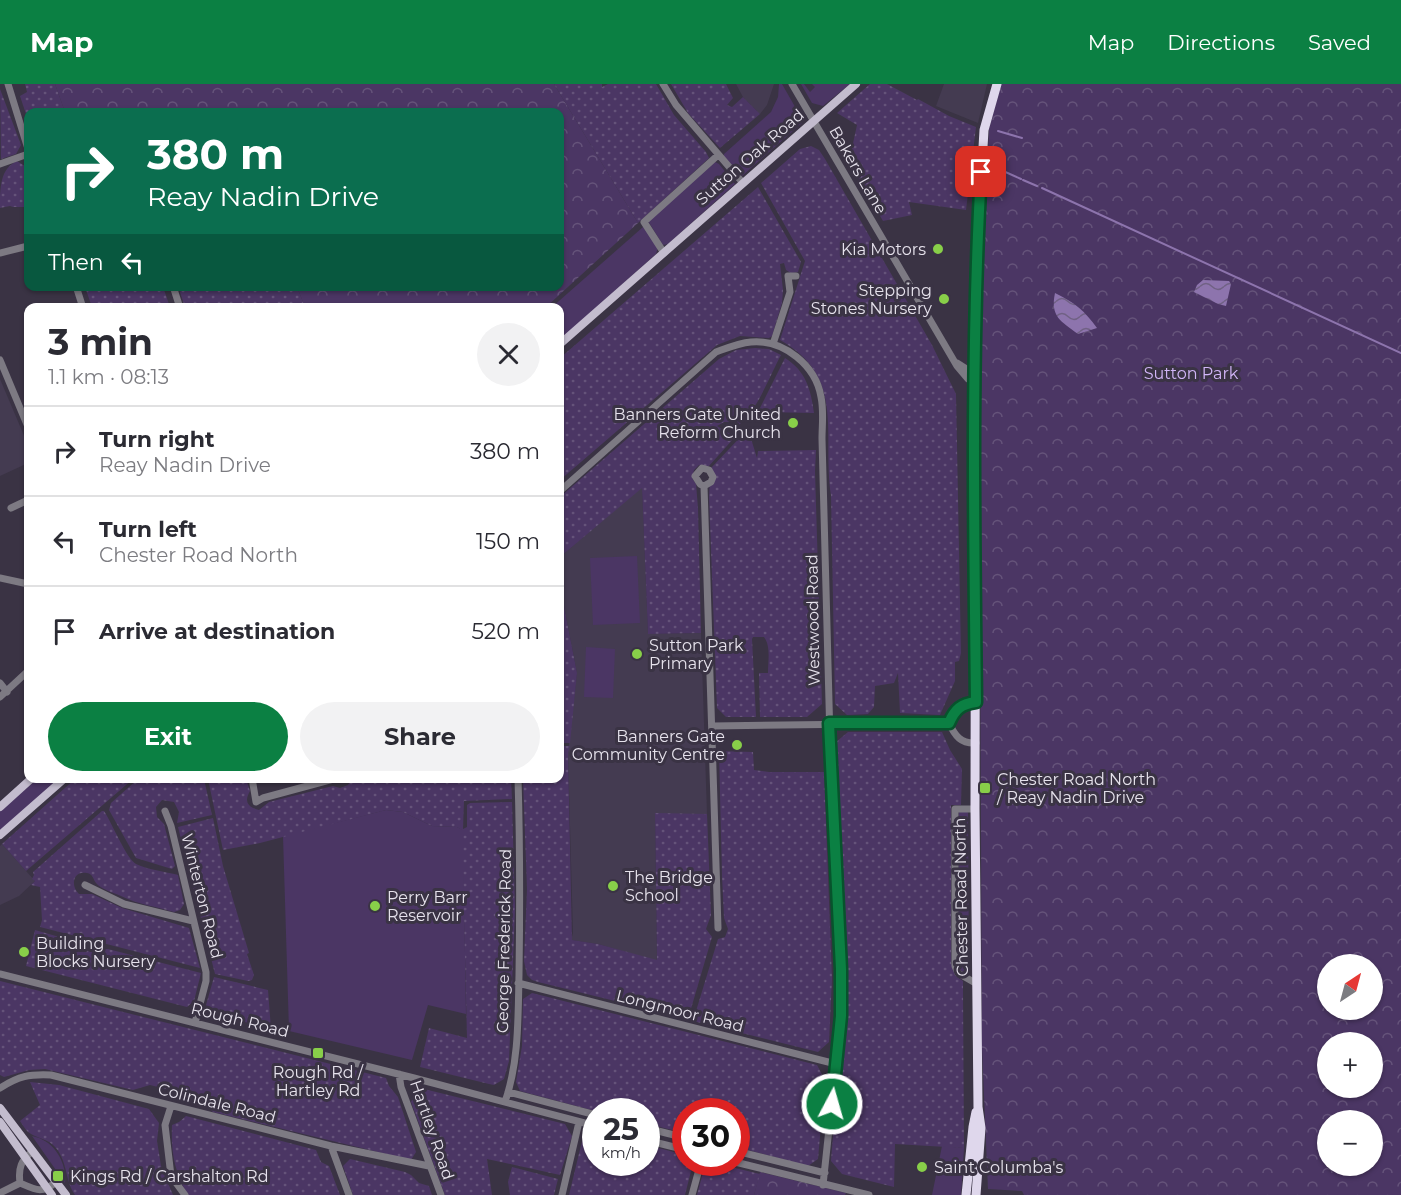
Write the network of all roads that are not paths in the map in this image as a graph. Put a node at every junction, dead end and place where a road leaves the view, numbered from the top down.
1 (8, 84) edge
2 (663, 84) edge
3 (792, 84) edge
4 (856, 84) edge
5 (997, 84) edge
6 (814, 122) junction
7 (24, 136) edge
8 (24, 155) edge
9 (717, 156) junction
10 (0, 164) edge
11 (743, 183) junction
12 (24, 247) edge
13 (0, 253) edge
14 (664, 253) junction
15 (790, 274) dead end
16 (564, 340) edge
17 (773, 344) junction
18 (0, 360) edge
19 (957, 363) junction
20 (975, 371) junction
21 (975, 382) junction
22 (24, 417) edge
23 (704, 486) dead end
24 (564, 487) edge
25 (24, 502) edge
26 (11, 508) dead end
27 (0, 578) edge
28 (24, 583) edge
29 (24, 675) edge
30 (0, 683) edge
31 (7, 692) junction
32 (0, 697) edge
33 (976, 702) junction
34 (829, 723) junction
35 (949, 723) junction
36 (712, 726) junction
37 (976, 743) junction
38 (26, 783) edge
39 (59, 783) edge
40 (254, 783) edge
41 (315, 783) edge
42 (518, 783) edge
43 (0, 807) edge
44 (975, 809) junction
45 (165, 811) dead end
46 (0, 835) edge
47 (85, 885) dead end
48 (193, 921) junction
49 (718, 928) dead end
50 (0, 974) edge
51 (518, 983) junction
52 (977, 984) junction
53 (195, 1023) junction
54 (836, 1064) junction
55 (399, 1074) junction
56 (0, 1088) edge
57 (508, 1092) junction
58 (505, 1102) junction
59 (171, 1106) junction
60 (978, 1107) junction
61 (0, 1108) edge
62 (582, 1111) edge
63 (0, 1122) edge
64 (579, 1122) junction
65 (582, 1123) edge
66 (331, 1146) junction
67 (29, 1153) junction
68 (750, 1154) edge
69 (429, 1166) junction
70 (750, 1166) edge
71 (825, 1173) junction
72 (697, 1176) edge
73 (57, 1182) junction
74 (20, 1183) junction
75 (823, 1185) junction
76 (50, 1192) edge
77 (0, 1193) edge
78 (852, 1193) edge
79 (66, 1195) edge
80 (185, 1195) edge
81 (349, 1195) edge
82 (441, 1195) edge
83 (562, 1195) edge
84 (692, 1195) edge
85 (869, 1195) edge
86 (966, 1195) edge
87 (976, 1195) edge

1 - 7 street
2 - 9 street
3 - 6 street, Bakers Lane
4 - 6 main road, Sutton Oak Road
5 - 20 highway, Chester Road North
6 - 11 main road, Sutton Oak Road
6 - 19 street, Bakers Lane
8 - 10 street
9 - 11 street
9 - 14 street, Sutton Oak Road
11 - 14 main road, Sutton Oak Road
12 - 13 street
14 - 16 main road, Sutton Oak Road
15 - 17 street
17 - 24 street, Westwood Road
17 - 34 street, Westwood Road
18 - 22 street
19 - 20 street
19 - 21 street, Bakers Lane
20 - 21 highway, Chester Road North
21 - 33 highway, Chester Road North
23 - 36 street
25 - 26 street
27 - 28 street
29 - 31 street
30 - 31 street
31 - 32 street
33 - 35 street
33 - 37 highway, Chester Road North
34 - 35 street
34 - 36 street
34 - 54 street, Westwood Road
35 - 37 street
36 - 49 street
37 - 44 highway, Chester Road North
38 - 43 main road
39 - 46 main road
40 - 41 street
42 - 51 street, George Frederick Road
44 - 52 highway, Chester Road North
44 - 52 street, Chester Road North
45 - 48 street, Winterton Road
47 - 48 street
48 - 53 street, Winterton Road
50 - 53 street, Rough Road
51 - 54 street, Longmoor Road
51 - 57 street, George Frederick Road
52 - 60 highway, Chester Road North
53 - 55 street, Rough Road
54 - 71 street, Westwood Road
55 - 58 street, Rough Road
55 - 69 street, Hartley Road
56 - 59 street, Colindale Road
57 - 58 street, George Frederick Road
57 - 62 street
58 - 64 street, Rough Road
59 - 66 street, Colindale Road
59 - 80 street
60 - 86 highway, Chester Road North
60 - 87 highway, Chester Road North
61 - 67 main road
63 - 67 main road
64 - 65 street, Rough Road
64 - 83 street
66 - 69 street, Colindale Road
66 - 81 street
67 - 73 main road
67 - 74 street
67 - 76 main road
68 - 71 street
69 - 82 street, Hartley Road
70 - 75 street
71 - 75 street, Westwood Road
72 - 84 street
73 - 76 street
73 - 79 main road
74 - 76 street
74 - 77 street
75 - 78 street
78 - 85 street

